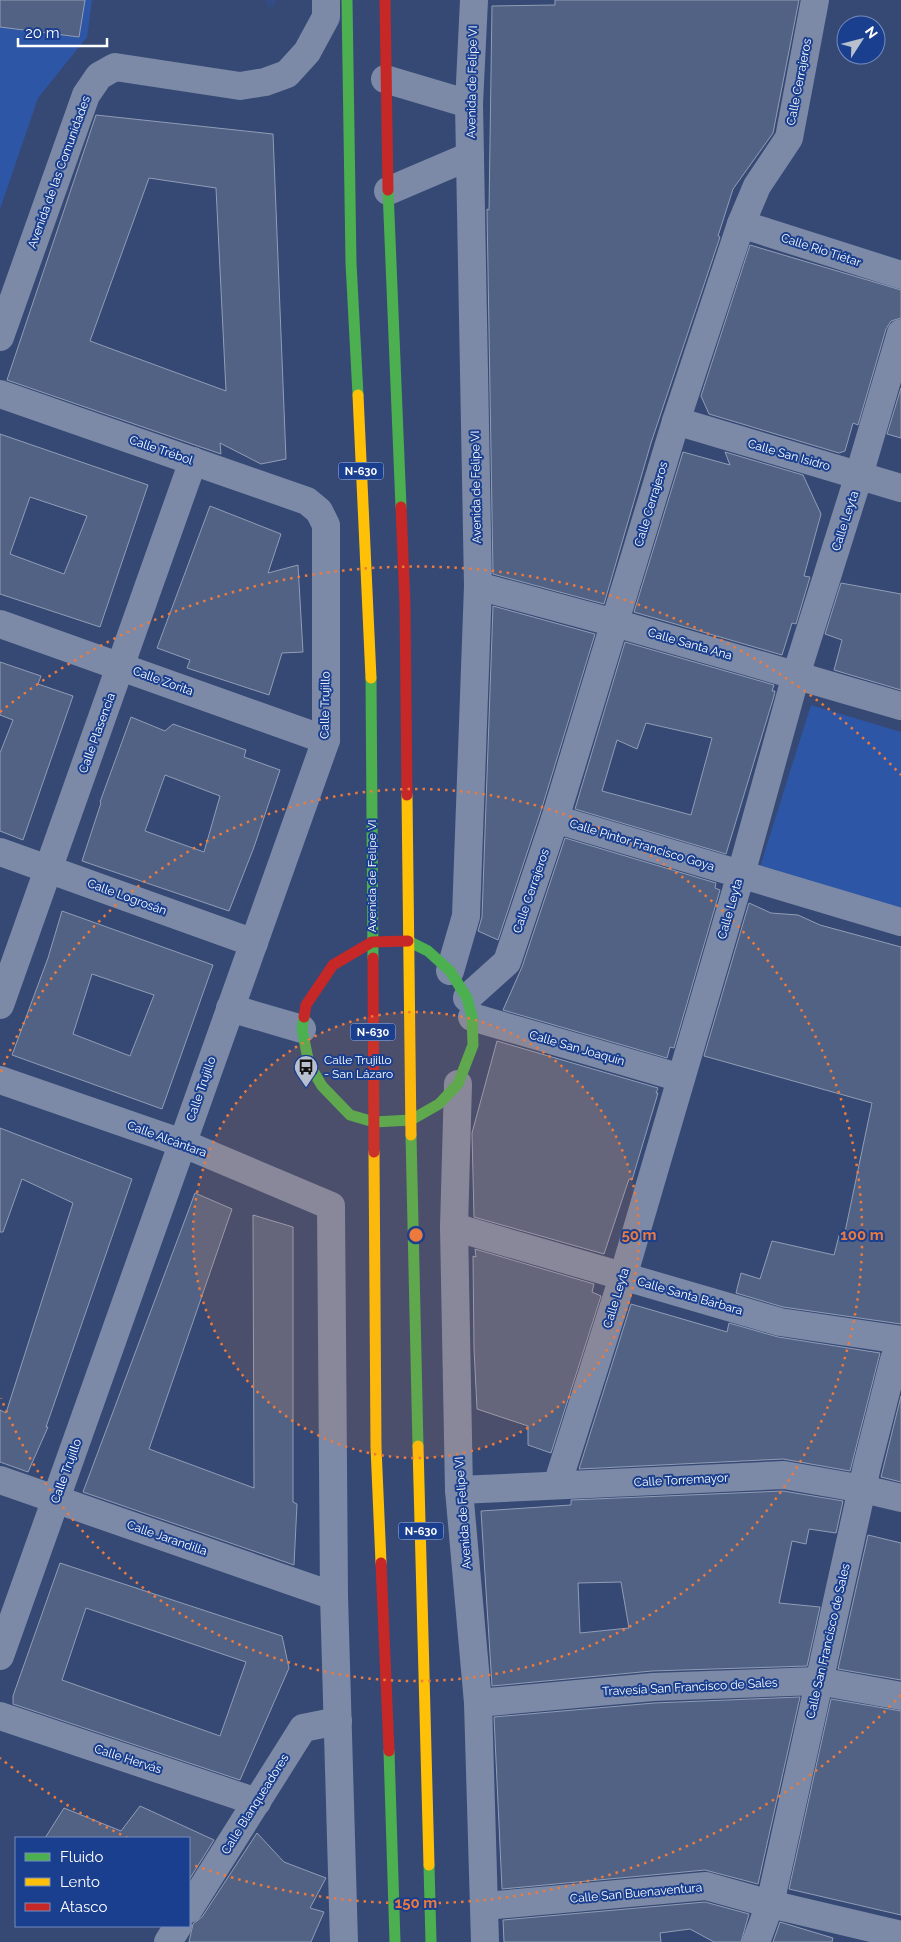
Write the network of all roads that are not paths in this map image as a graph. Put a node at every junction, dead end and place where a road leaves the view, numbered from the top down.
1 (326, 0) edge
2 (348, 0) edge
3 (385, 0) edge
4 (474, 0) edge
5 (815, 0) edge
6 (385, 79) junction
7 (469, 104) junction
8 (470, 156) junction
9 (388, 191) junction
10 (741, 224) junction
11 (901, 275) edge
12 (901, 333) edge
13 (0, 337) edge
14 (0, 394) edge
15 (676, 422) junction
16 (193, 461) junction
17 (859, 475) junction
18 (901, 488) edge
19 (319, 511) joint
20 (478, 586) junction
21 (615, 622) junction
22 (0, 624) edge
23 (122, 667) junction
24 (796, 675) junction
25 (901, 706) edge
26 (326, 740) junction
27 (555, 819) junction
28 (0, 852) edge
29 (48, 869) junction
30 (741, 874) junction
31 (901, 922) edge
32 (408, 941) junction
33 (372, 942) junction
34 (254, 943) junction
35 (450, 971) junction
36 (0, 1005) edge
37 (469, 1007) junction
38 (230, 1008) junction
39 (302, 1029) junction
40 (681, 1078) junction
41 (0, 1080) edge
42 (458, 1084) junction
43 (411, 1120) junction
44 (374, 1122) junction
45 (182, 1143) junction
46 (454, 1227) junction
47 (623, 1277) junction
48 (901, 1340) edge
49 (0, 1480) edge
50 (558, 1485) junction
51 (863, 1489) junction
52 (459, 1490) junction
53 (901, 1498) edge
54 (56, 1499) junction
55 (334, 1596) junction
56 (0, 1656) edge
57 (818, 1681) junction
58 (901, 1696) edge
59 (478, 1703) junction
60 (0, 1716) edge
61 (338, 1720) junction
62 (257, 1802) junction
63 (770, 1904) junction
64 (485, 1906) junction
65 (190, 1907) edge
66 (177, 1927) edge
67 (901, 1934) edge
68 (168, 1942) edge
69 (344, 1942) edge
70 (395, 1942) edge
71 (431, 1942) edge
72 (485, 1942) edge
73 (756, 1942) edge

1 - 13 street, Avenida de las Comunidades
2 - 33 highway, Avenida de Felipe VI / N-630
3 - 6 highway, N-630
4 - 7 street, Avenida de Felipe VI
5 - 10 street, Calle Cerrajeros
6 - 7 street
6 - 9 highway, N-630
7 - 8 street, Avenida de Felipe VI
8 - 9 street
8 - 20 street, Avenida de Felipe VI
9 - 32 highway, N-630
10 - 11 street, Calle Río Tiétar
10 - 15 street, Calle Cerrajeros
12 - 17 street, Calle Leyta
14 - 16 street, Calle Trébol
15 - 17 street, Calle San Isidro
15 - 21 street, Calle Cerrajeros
16 - 19 street, Calle Trébol
16 - 23 street, Calle Plasencia
17 - 18 street, Calle San Isidro
17 - 24 street, Calle Leyta
19 - 26 street, Calle Trujillo
20 - 21 street, Calle Santa Ana
20 - 35 street, Avenida de Felipe VI
21 - 24 street, Calle Santa Ana
21 - 27 street, Calle Cerrajeros
22 - 23 street, Calle Zorita
23 - 26 street, Calle Zorita
23 - 29 street, Calle Plasencia
24 - 25 street, Calle Santa Ana
24 - 30 street, Calle Leyta
26 - 34 street, Calle Trujillo
27 - 30 street, Calle Pintor Francisco Goya
27 - 37 street, Calle Cerrajeros
28 - 29 street, Calle Logrosán
29 - 34 street, Calle Logrosán
29 - 36 street, Calle Plasencia
30 - 31 street, Calle Pintor Francisco Goya
30 - 40 street, Calle Leyta
32 - 33 highway
32 - 35 highway
32 - 43 highway, N-630
33 - 39 highway
33 - 44 highway, N-630
34 - 38 street, Calle Trujillo
35 - 37 highway
37 - 40 street, Calle San Joaquín
37 - 42 highway
38 - 39 street
38 - 45 street, Calle Trujillo
39 - 44 highway
40 - 47 street, Calle Leyta
41 - 45 street, Calle Alcántara
42 - 43 highway
42 - 46 street, Avenida de Felipe VI
43 - 44 highway
43 - 71 highway, N-630
44 - 70 highway, N-630
45 - 54 street, Calle Trujillo
45 - 55 street, Calle Alcántara
46 - 47 street, Calle Santa Bárbara
46 - 52 street, Avenida de Felipe VI
47 - 48 street, Calle Santa Bárbara
47 - 50 street, Calle Leyta
48 - 51 street, Calle San Francisco de Sales
49 - 54 street, Calle Jarandilla
50 - 51 street, Calle Torremayor
50 - 52 street, Calle Torremayor
51 - 53 street, Calle Torremayor
51 - 57 street, Calle San Francisco de Sales
52 - 59 street, Avenida de Felipe VI
54 - 55 street, Calle Jarandilla
54 - 56 street, Calle Trujillo
55 - 61 street
57 - 58 street, Travesía San Francisco de Sales
57 - 59 street, Travesía San Francisco de Sales
57 - 63 street, Calle San Francisco de Sales
59 - 64 street, Avenida de Felipe VI
60 - 62 street, Calle Hervás
61 - 62 street, Calle Blanqueadores
61 - 69 street
62 - 65 street, Calle Blanqueadores
63 - 64 street, Calle San Buenaventura
63 - 67 street, Calle San Buenaventura
63 - 73 street, Calle San Francisco de Sales
64 - 72 street, Avenida de Felipe VI
66 - 68 street

